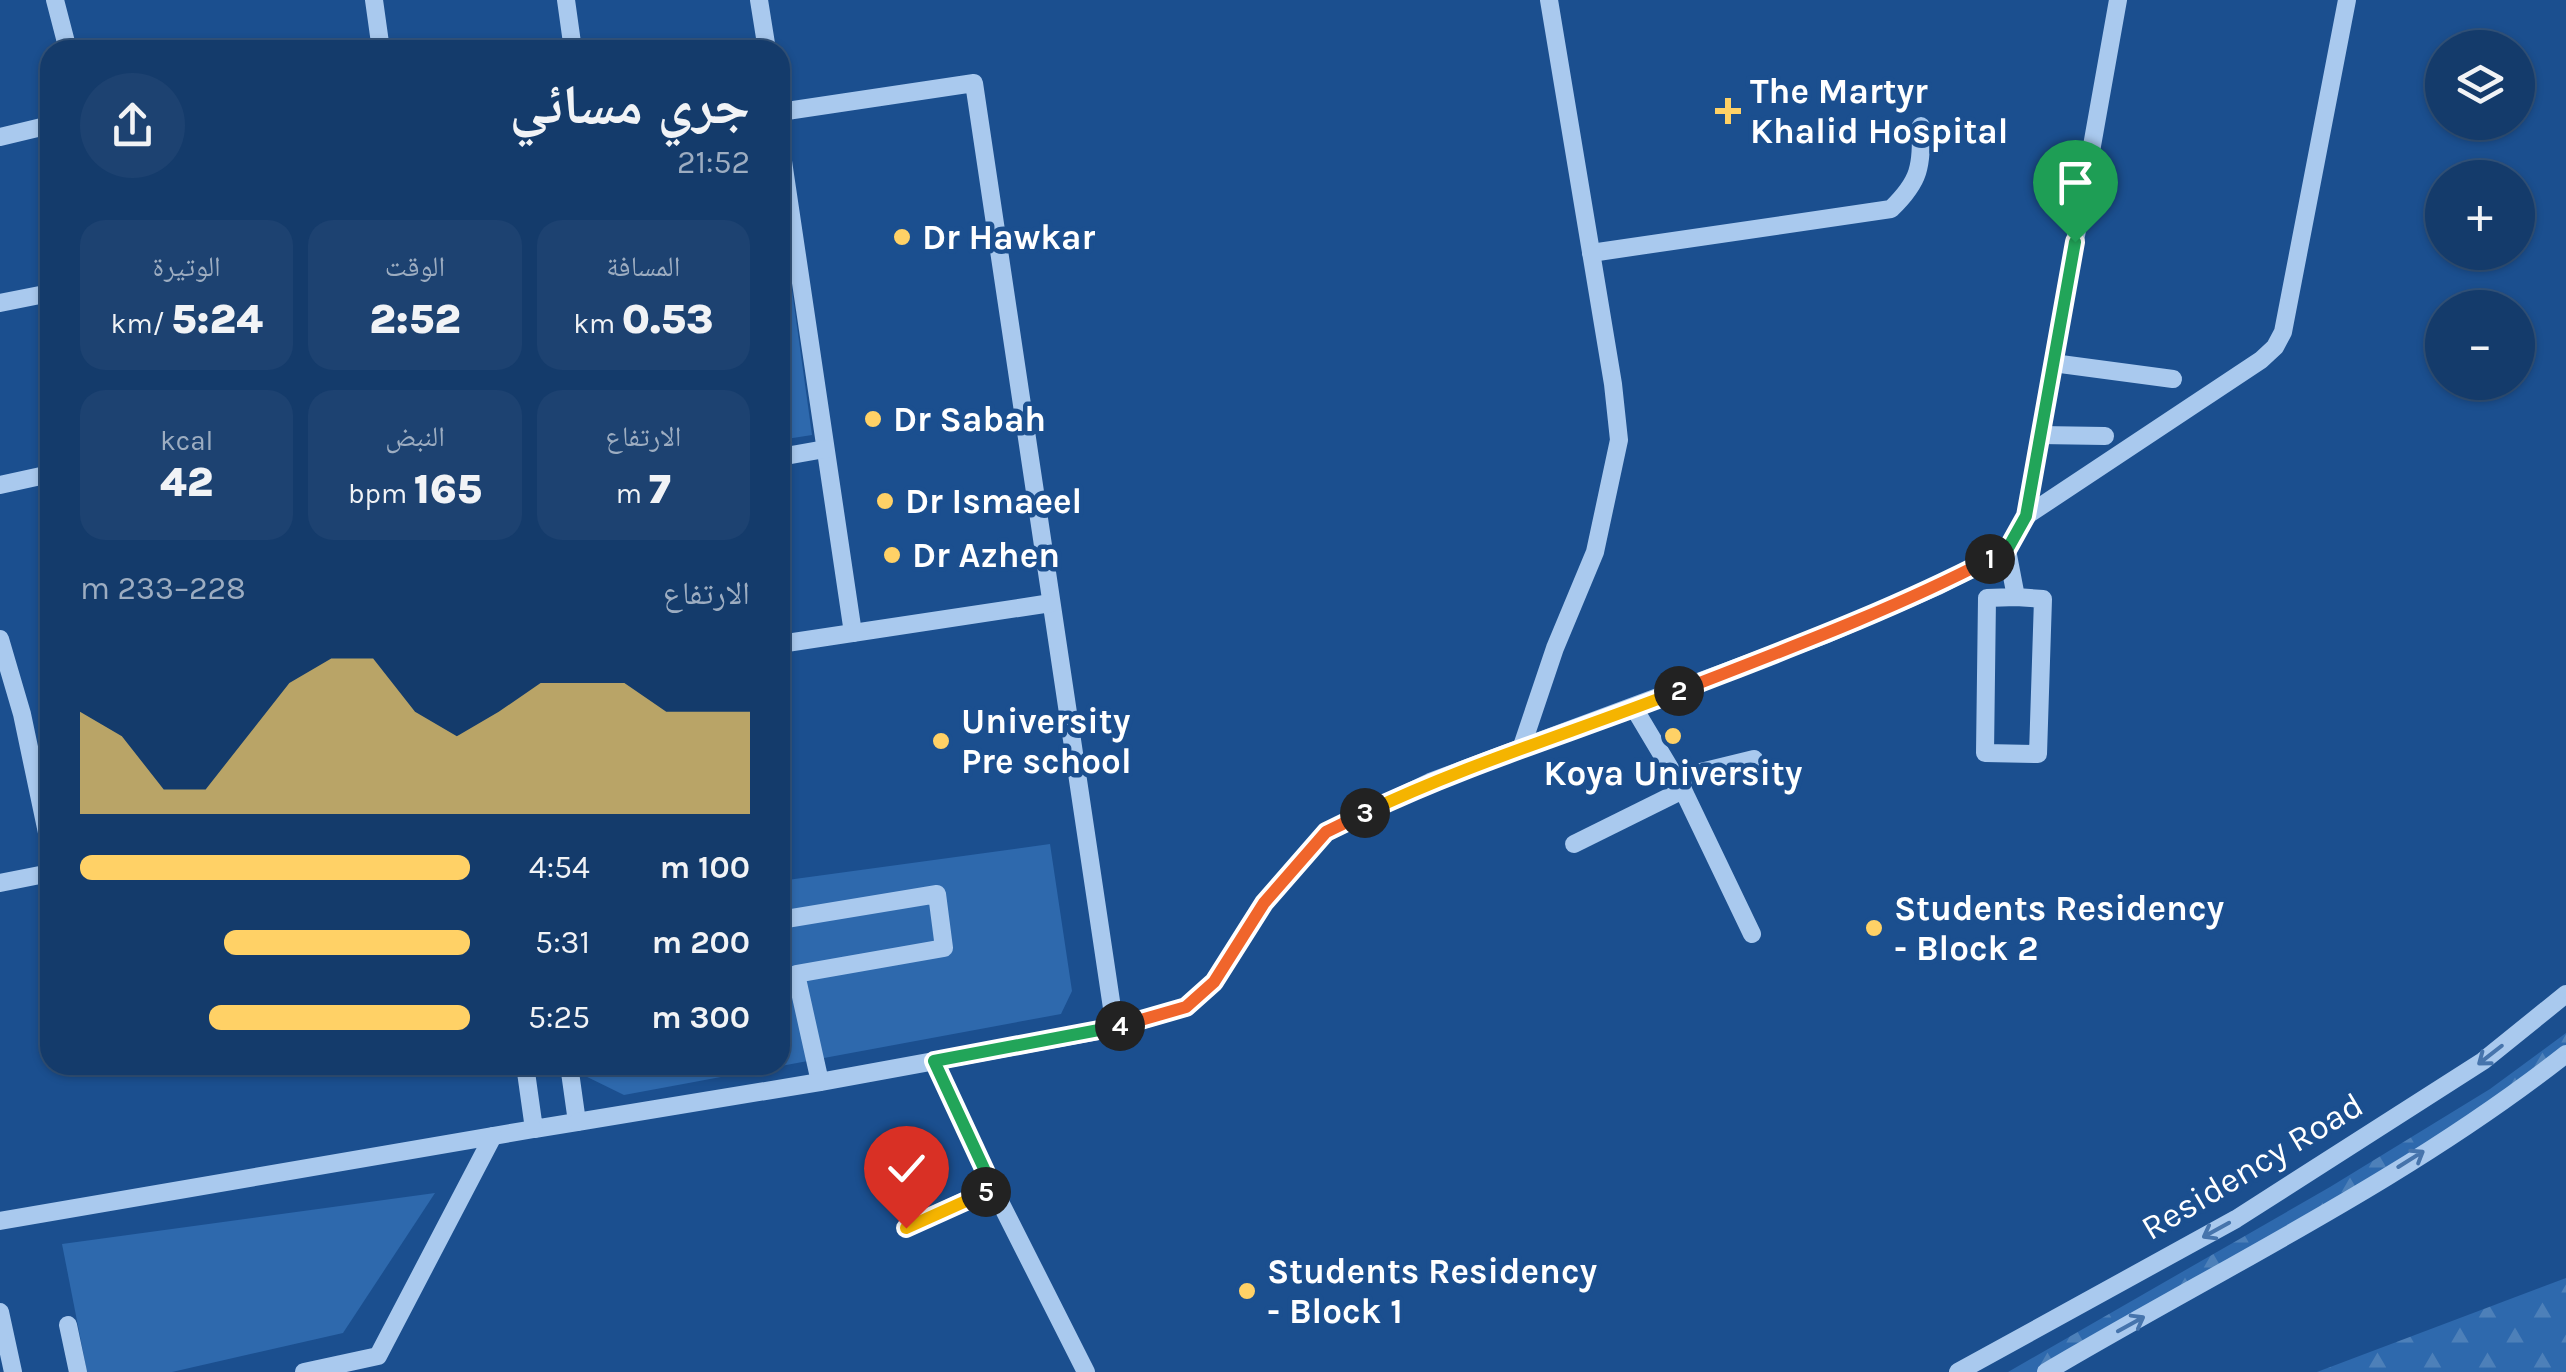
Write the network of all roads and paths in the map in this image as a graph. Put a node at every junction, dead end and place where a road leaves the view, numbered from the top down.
1 (55, 0) edge
2 (374, 0) edge
3 (566, 0) edge
4 (759, 0) edge
5 (1549, 0) edge
6 (2118, 0) edge
7 (2348, 0) edge
8 (65, 40) edge
9 (380, 40) edge
10 (572, 40) edge
11 (765, 40) edge
12 (790, 111) edge
13 (1921, 126) dead end
14 (40, 127) edge
15 (0, 137) edge
16 (790, 251) edge
17 (1591, 253) junction
18 (40, 295) edge
19 (0, 304) edge
20 (2053, 363) junction
21 (2173, 379) dead end
22 (2040, 434) junction
23 (2105, 436) dead end
24 (826, 449) junction
25 (790, 454) edge
26 (40, 476) edge
27 (0, 485) edge
28 (2026, 516) junction
29 (2007, 550) junction
30 (2016, 597) junction
31 (1051, 603) junction
32 (852, 633) junction
33 (0, 640) edge
34 (790, 642) edge
35 (5, 666) edge
36 (1634, 708) junction
37 (1522, 746) junction
38 (1754, 759) dead end
39 (1679, 784) junction
40 (40, 807) edge
41 (1574, 844) dead end
42 (40, 875) edge
43 (0, 883) edge
44 (790, 918) edge
45 (1752, 934) dead end
46 (790, 975) edge
47 (790, 982) edge
48 (2566, 994) edge
49 (1115, 1028) junction
50 (2566, 1054) edge
51 (934, 1061) junction
52 (526, 1075) edge
53 (570, 1075) edge
54 (820, 1082) junction
55 (576, 1122) junction
56 (534, 1129) junction
57 (493, 1136) junction
58 (993, 1188) junction
59 (0, 1222) edge
60 (906, 1228) dead end
61 (1, 1317) edge
62 (68, 1326) dead end
63 (380, 1364) edge
64 (14, 1372) edge
65 (78, 1372) edge
66 (304, 1372) edge
67 (1086, 1372) edge
68 (1958, 1372) edge
69 (2046, 1372) edge

1 - 8 street
2 - 9 street
3 - 10 street
4 - 11 street
5 - 17 street
6 - 20 street
7 - 28 street
12 - 31 street
13 - 17 street
14 - 15 street
16 - 24 street
17 - 37 street
18 - 19 street
20 - 21 street
20 - 22 street
22 - 23 street
22 - 28 street
24 - 25 street
24 - 32 street
26 - 27 street
28 - 29 street
29 - 30 street
29 - 36 street
30 - 30 street
31 - 32 street
31 - 49 street
32 - 34 street
33 - 35 street
35 - 40 street
36 - 37 street
36 - 39 street
37 - 49 street
38 - 39 street
39 - 41 street
39 - 45 street
42 - 43 street
44 - 46 street
47 - 54 street
48 -> 68 street, Residency Road
49 - 51 street
69 -> 50 street
51 - 54 street
51 - 58 street
52 - 56 street
53 - 55 street
54 - 55 street
55 - 56 street
56 - 57 street
57 - 59 street
57 - 63 street
58 - 60 street
58 - 67 street
61 - 64 street
62 - 65 street
63 - 66 street

